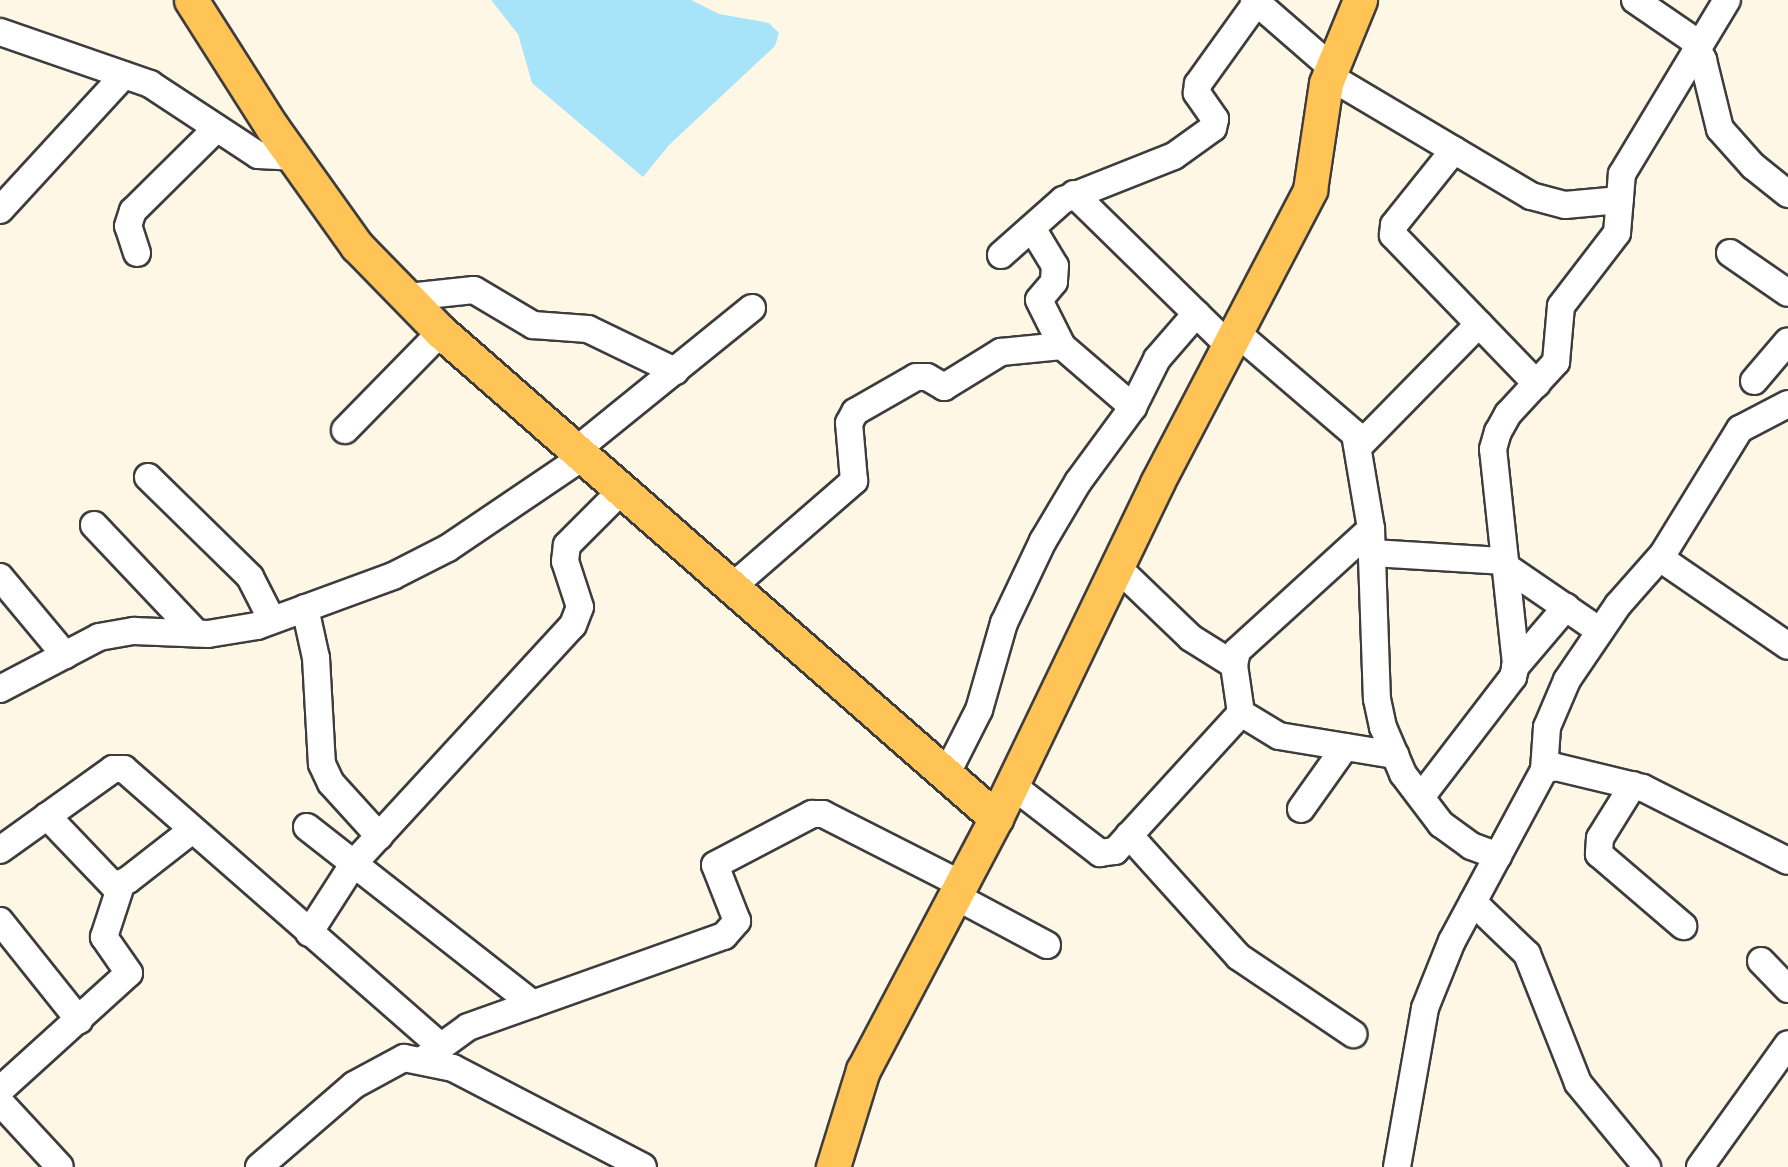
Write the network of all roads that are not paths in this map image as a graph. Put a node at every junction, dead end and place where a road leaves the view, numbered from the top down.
1 (191, 0) edge
2 (1360, 0) edge
3 (1635, 0) edge
4 (1727, 0) edge
5 (1256, 1) edge
6 (0, 32) edge
7 (1697, 49) junction
8 (1330, 72) junction
9 (124, 75) junction
10 (216, 129) junction
11 (1454, 150) junction
12 (293, 157) junction
13 (1074, 194) junction
14 (1788, 194) edge
15 (1620, 200) junction
16 (0, 210) edge
17 (1032, 228) junction
18 (137, 253) dead end
19 (1730, 253) dead end
20 (1001, 255) dead end
21 (1788, 293) edge
22 (408, 297) junction
23 (752, 308) dead end
24 (1196, 314) junction
25 (1479, 324) junction
26 (441, 332) junction
27 (1233, 339) junction
28 (1788, 341) edge
29 (1062, 346) junction
30 (675, 370) junction
31 (1754, 381) dead end
32 (1537, 384) junction
33 (1788, 404) edge
34 (1133, 407) junction
35 (345, 430) dead end
36 (1359, 446) junction
37 (578, 455) junction
38 (148, 477) dead end
39 (620, 492) junction
40 (94, 525) dead end
41 (1372, 541) junction
42 (1660, 558) junction
43 (1505, 564) junction
44 (1118, 568) junction
45 (0, 577) edge
46 (732, 587) junction
47 (1566, 607) junction
48 (272, 620) junction
49 (308, 622) junction
50 (1601, 631) junction
51 (196, 633) junction
52 (1788, 646) edge
53 (65, 655) junction
54 (1234, 665) junction
55 (1515, 667) junction
56 (0, 689) edge
57 (1241, 713) junction
58 (1345, 747) junction
59 (1395, 755) junction
60 (1544, 770) junction
61 (947, 773) junction
62 (1633, 785) junction
63 (1013, 786) junction
64 (1421, 797) junction
65 (1301, 809) dead end
66 (47, 816) junction
67 (996, 818) junction
68 (307, 827) dead end
69 (192, 830) junction
70 (1129, 835) junction
71 (379, 836) junction
72 (0, 849) edge
73 (1497, 856) junction
74 (1788, 861) edge
75 (354, 863) junction
76 (121, 885) junction
77 (960, 891) junction
78 (1473, 902) junction
79 (0, 921) edge
80 (1683, 926) dead end
81 (309, 933) junction
82 (1047, 945) dead end
83 (1761, 961) dead end
84 (1788, 989) edge
85 (533, 1004) junction
86 (79, 1020) junction
87 (1353, 1034) dead end
88 (1788, 1044) edge
89 (432, 1052) junction
90 (0, 1090) edge
91 (0, 1102) edge
92 (60, 1167) edge
93 (259, 1167) edge
94 (643, 1167) edge
95 (833, 1167) edge
96 (1397, 1167) edge
97 (1647, 1167) edge
98 (1700, 1167) edge

1 - 12 main road
2 - 8 main road
3 - 7 street
4 - 7 street
5 - 8 street
5 - 13 street
6 - 9 street
7 - 14 street
7 - 15 street
8 - 11 street
8 - 27 main road
9 - 10 street
9 - 16 street
10 - 12 street
10 - 18 street
11 - 15 street
11 - 25 street
12 - 22 main road
13 - 17 street
13 - 24 street
15 - 32 street
17 - 20 street
17 - 29 street
19 - 21 street
22 - 26 main road
22 - 30 street
23 - 30 street
24 - 27 street
24 - 34 street
25 - 32 street
25 - 36 street
26 - 35 street
26 - 37 main road
27 - 36 street
27 - 44 main road
28 - 31 street
29 - 34 street
29 - 46 street
30 - 37 street
32 - 43 street
33 - 42 street
34 - 61 street
36 - 41 street
37 - 39 main road
37 - 49 street
38 - 48 street
39 - 46 main road
39 - 71 street
40 - 51 street
41 - 43 street
41 - 54 street
41 - 59 street
42 - 50 street
42 - 52 street
43 - 47 street
43 - 55 street
44 - 54 street
44 - 63 main road
45 - 53 street
46 - 61 main road
47 - 50 street
47 - 55 street
48 - 49 street
48 - 51 street
49 - 71 street
50 - 60 street
51 - 53 street
53 - 56 street
54 - 57 street
55 - 64 street
57 - 58 street
57 - 70 street
58 - 59 street
58 - 65 street
59 - 64 street
60 - 62 street
60 - 73 street
61 - 67 main road
62 - 74 street
62 - 80 street
63 - 67 main road
63 - 70 street
64 - 73 street
66 - 69 street
66 - 72 street
66 - 76 street
67 - 77 main road
68 - 75 street
69 - 76 street
69 - 81 street
70 - 87 street
71 - 75 street
73 - 78 street
75 - 81 street
75 - 85 street
76 - 86 street
77 - 82 street
77 - 85 street
77 - 95 main road
78 - 96 street
78 - 97 street
79 - 86 street
81 - 89 street
83 - 84 street
85 - 89 street
86 - 90 street
88 - 98 street
89 - 93 street
89 - 94 street
91 - 92 street

